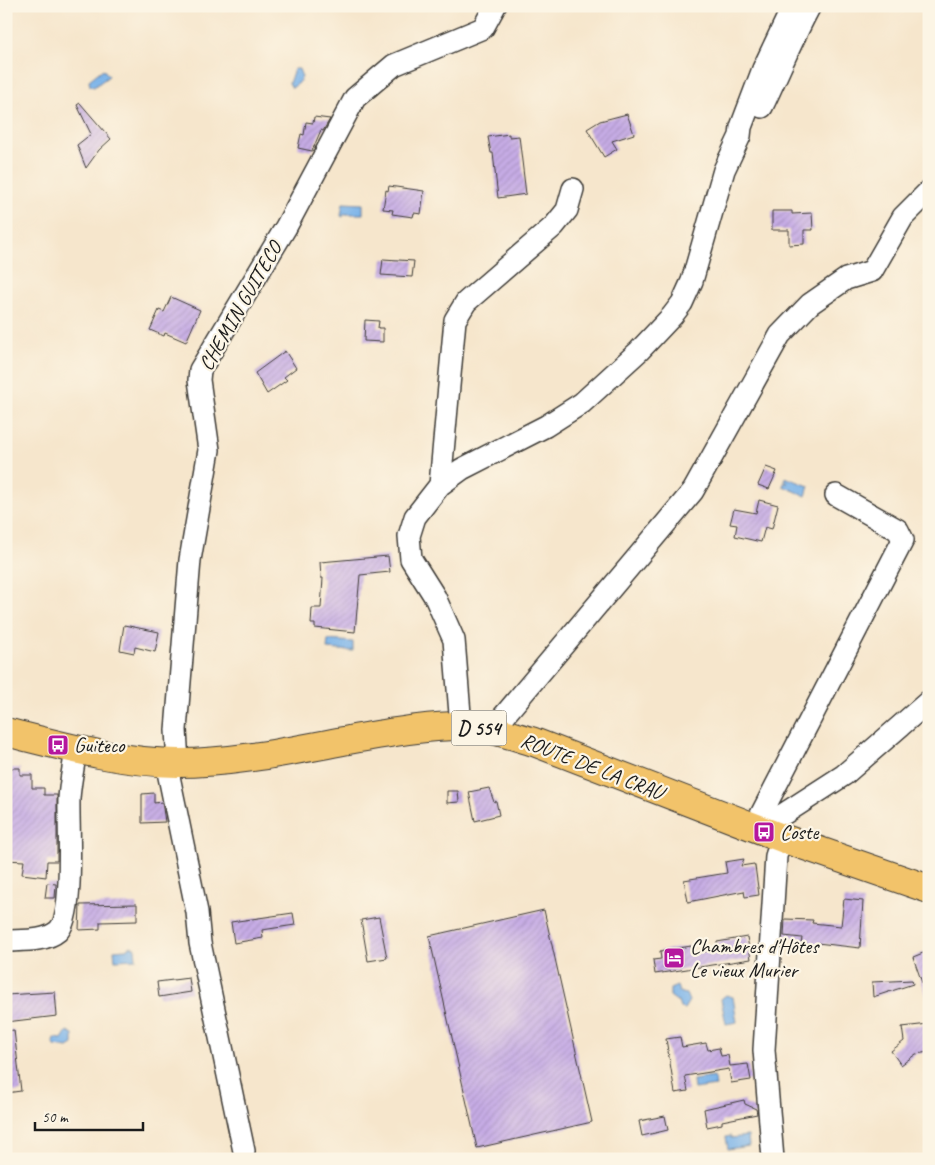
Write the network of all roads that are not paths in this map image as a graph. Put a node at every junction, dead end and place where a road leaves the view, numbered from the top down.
1 (494, 6) edge
2 (793, 6) edge
3 (810, 6) edge
4 (740, 136) junction
5 (573, 189) dead end
6 (929, 191) edge
7 (440, 484) junction
8 (836, 495) dead end
9 (929, 701) edge
10 (462, 726) junction
11 (492, 730) junction
12 (6, 732) edge
13 (76, 749) junction
14 (172, 762) junction
15 (769, 834) junction
16 (929, 889) edge
17 (6, 941) edge
18 (244, 1151) dead end
19 (773, 1159) edge

1 - 14 street, CHEMIN GUITECO
2 - 4 street
3 - 4 street
4 - 7 street
5 - 7 street
6 - 11 street
7 - 10 street
8 - 15 street
9 - 15 street
10 - 11 main road, ROUTE DE LA CRAU / D 554
10 - 14 main road, ROUTE DE LA CRAU / D 554
11 - 15 main road, ROUTE DE LA CRAU / D 554
12 - 13 main road, ROUTE DE LA CRAU / D 554
13 - 14 main road, ROUTE DE LA CRAU / D 554
13 - 17 street
14 - 18 street, CHEMIN GUITECO
15 - 16 main road, ROUTE DE LA CRAU / D 554
15 - 19 street

